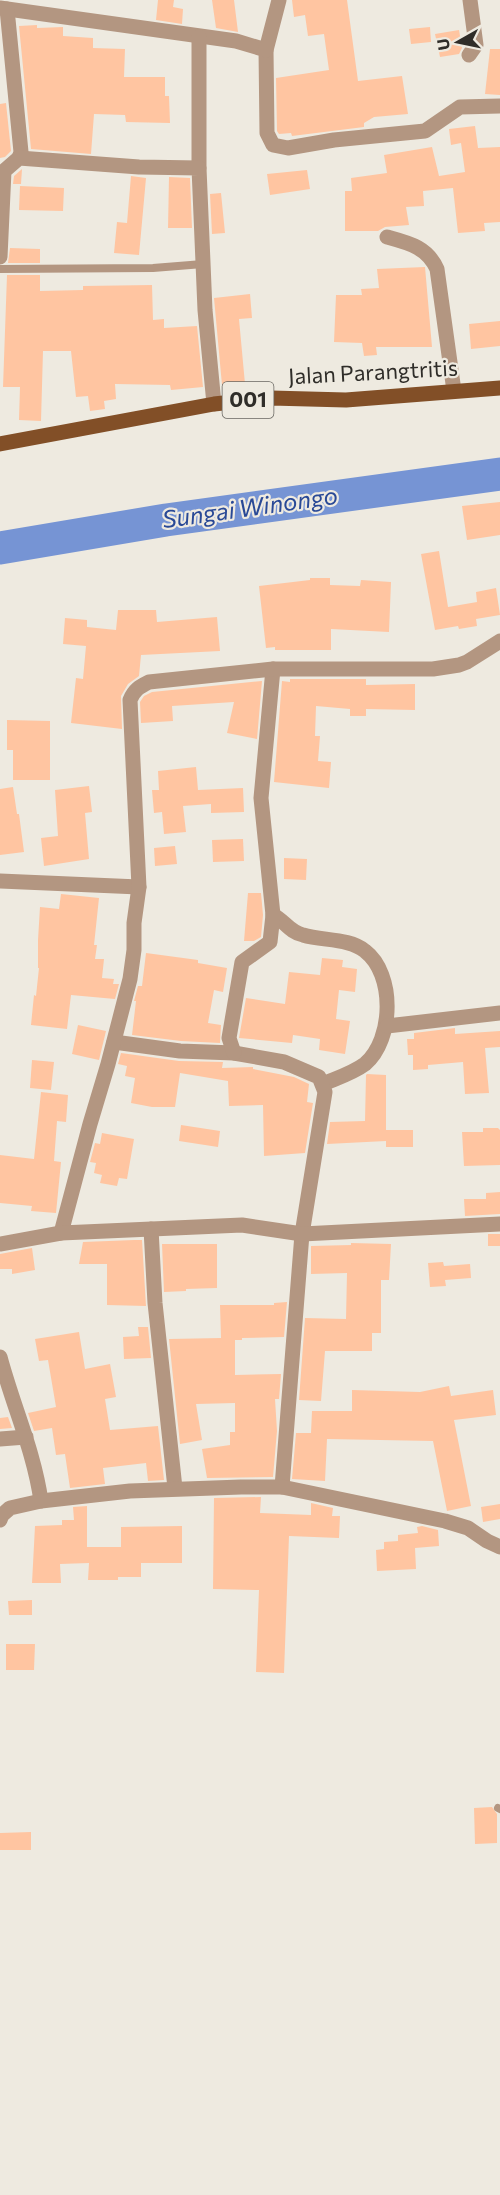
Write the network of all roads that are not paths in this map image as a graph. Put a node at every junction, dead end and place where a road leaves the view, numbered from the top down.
1 (279, 0) edge
2 (470, 0) edge
3 (4, 9) edge
4 (199, 37) junction
5 (266, 50) junction
6 (469, 55) dead end
7 (500, 106) edge
8 (19, 158) junction
9 (199, 168) junction
10 (387, 237) dead end
11 (0, 257) edge
12 (203, 264) junction
13 (0, 269) edge
14 (500, 388) edge
15 (454, 391) junction
16 (214, 404) junction
17 (0, 444) edge
18 (500, 641) edge
19 (273, 669) junction
20 (0, 880) edge
21 (139, 886) junction
22 (273, 915) junction
23 (500, 1013) edge
24 (387, 1026) junction
25 (114, 1042) junction
26 (234, 1053) junction
27 (323, 1084) junction
28 (500, 1224) edge
29 (151, 1229) junction
30 (61, 1233) junction
31 (302, 1234) junction
32 (0, 1244) edge
33 (0, 1357) edge
34 (26, 1437) junction
35 (0, 1439) edge
36 (282, 1487) junction
37 (175, 1488) junction
38 (41, 1501) junction
39 (0, 1520) edge
40 (500, 1547) edge

1 - 5 street
2 - 6 street
3 - 4 street
3 - 8 street
4 - 5 street
4 - 9 street
5 - 7 street
8 - 9 street
8 - 11 street
9 - 12 street
10 - 15 street
12 - 13 lane
12 - 16 street
14 - 15 main road, Jalan Parangtritis / 001
15 - 16 main road, Jalan Parangtritis / 001
16 - 17 main road, Jalan Parangtritis / 001
18 - 19 street
19 - 21 street
19 - 22 street
20 - 21 street
21 - 25 street
22 - 24 street
22 - 26 street
23 - 24 street
24 - 27 street
25 - 26 street
25 - 30 street
26 - 27 street
27 - 31 street
28 - 31 street
29 - 30 street
29 - 31 street
29 - 37 street
30 - 32 street
31 - 36 street
33 - 34 street
34 - 35 street
34 - 38 street
36 - 37 street
36 - 40 street
37 - 38 street
38 - 39 street

